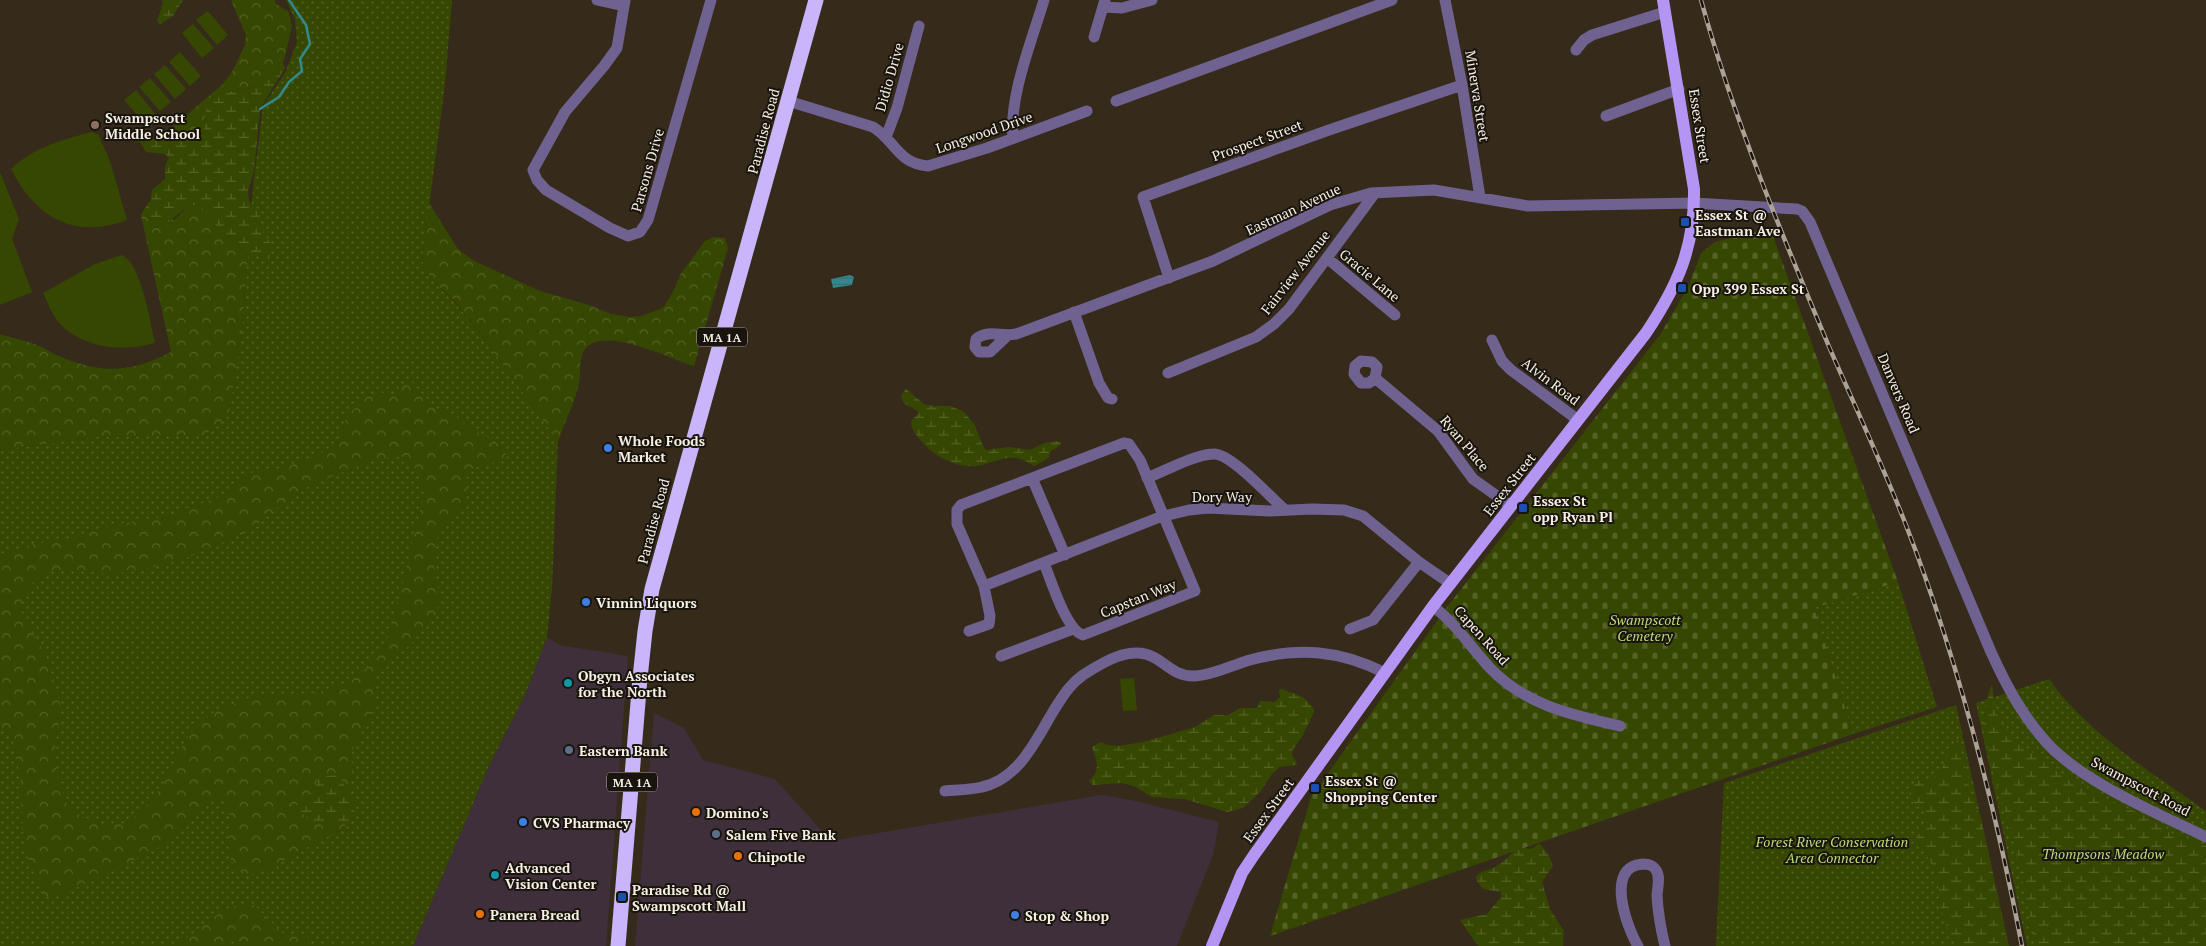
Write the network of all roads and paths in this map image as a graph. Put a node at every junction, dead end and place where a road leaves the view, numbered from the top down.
1 (597, 0) edge
2 (711, 0) edge
3 (1044, 0) edge
4 (1152, 0) edge
5 (1392, 0) edge
6 (1445, 0) edge
7 (813, 1) edge
8 (625, 3) edge
9 (1104, 3) edge
10 (1664, 6) edge
11 (919, 26) dead end
12 (1094, 37) dead end
13 (1576, 50) dead end
14 (1462, 85) junction
15 (1679, 89) junction
16 (788, 100) junction
17 (1116, 101) dead end
18 (1087, 111) dead end
19 (1606, 116) dead end
20 (886, 137) junction
21 (1014, 138) junction
22 (1375, 193) junction
23 (1480, 197) junction
24 (1694, 203) junction
25 (1327, 258) junction
26 (1169, 278) junction
27 (1074, 312) junction
28 (1394, 315) dead end
29 (1007, 336) dead end
30 (1492, 340) dead end
31 (1168, 373) dead end
32 (1376, 378) dead end
33 (1112, 399) dead end
34 (1578, 420) junction
35 (1032, 478) junction
36 (1147, 478) junction
37 (1511, 506) junction
38 (1285, 510) junction
39 (1162, 516) junction
40 (1065, 555) junction
41 (1420, 562) junction
42 (1044, 563) junction
43 (1451, 584) junction
44 (984, 586) junction
45 (1433, 606) junction
46 (1073, 629) junction
47 (1350, 629) dead end
48 (969, 631) dead end
49 (1001, 656) dead end
50 (1385, 673) junction
51 (2008, 688) joint
52 (1620, 726) dead end
53 (944, 791) dead end
54 (2206, 837) edge
55 (618, 946) edge
56 (1212, 946) edge
57 (1638, 946) edge
58 (1665, 946) edge

1 - 8 street
2 - 8 street, Parsons Drive
3 - 21 street
4 - 9 street
5 - 17 street
6 - 14 street, Minerva Street
7 - 16 highway, Paradise Road / MA 1A
9 - 12 street
10 - 13 street
10 - 15 main road, Essex Street
11 - 20 street, Didio Drive
14 - 23 street, Minerva Street
14 - 26 street, Prospect Street
15 - 19 street
15 - 24 main road, Essex Street
16 - 20 street, Longwood Drive
16 - 55 highway, Paradise Road / MA 1A
18 - 21 street, Longwood Drive
20 - 21 street, Longwood Drive
22 - 23 street, Eastman Avenue
22 - 25 street, Fairview Avenue
22 - 26 street, Eastman Avenue
23 - 24 street, Eastman Avenue
24 - 34 main road, Essex Street
24 - 51 street, Danvers Road
25 - 28 street, Gracie Lane
25 - 31 street, Fairview Avenue
26 - 27 street, Eastman Avenue
27 - 29 street, Eastman Avenue
27 - 33 street
30 - 34 street, Alvin Road
32 - 37 street, Ryan Place
34 - 37 main road, Essex Street
35 - 36 street
35 - 40 street
35 - 44 street
36 - 38 street
36 - 39 street
37 - 43 main road, Essex Street
38 - 39 street, Dory Way
38 - 41 street, Dory Way
39 - 40 street, Dory Way
39 - 46 street, Capstan Way
40 - 42 street, Dory Way
41 - 43 street, Dory Way
41 - 47 street
42 - 44 street, Dory Way
42 - 46 street
43 - 45 main road, Essex Street
44 - 48 street
45 - 50 main road, Essex Street
45 - 52 street, Capen Road
46 - 49 street
50 - 53 street
50 - 56 main road, Essex Street
51 - 54 street, Swampscott Road
57 - 58 street

